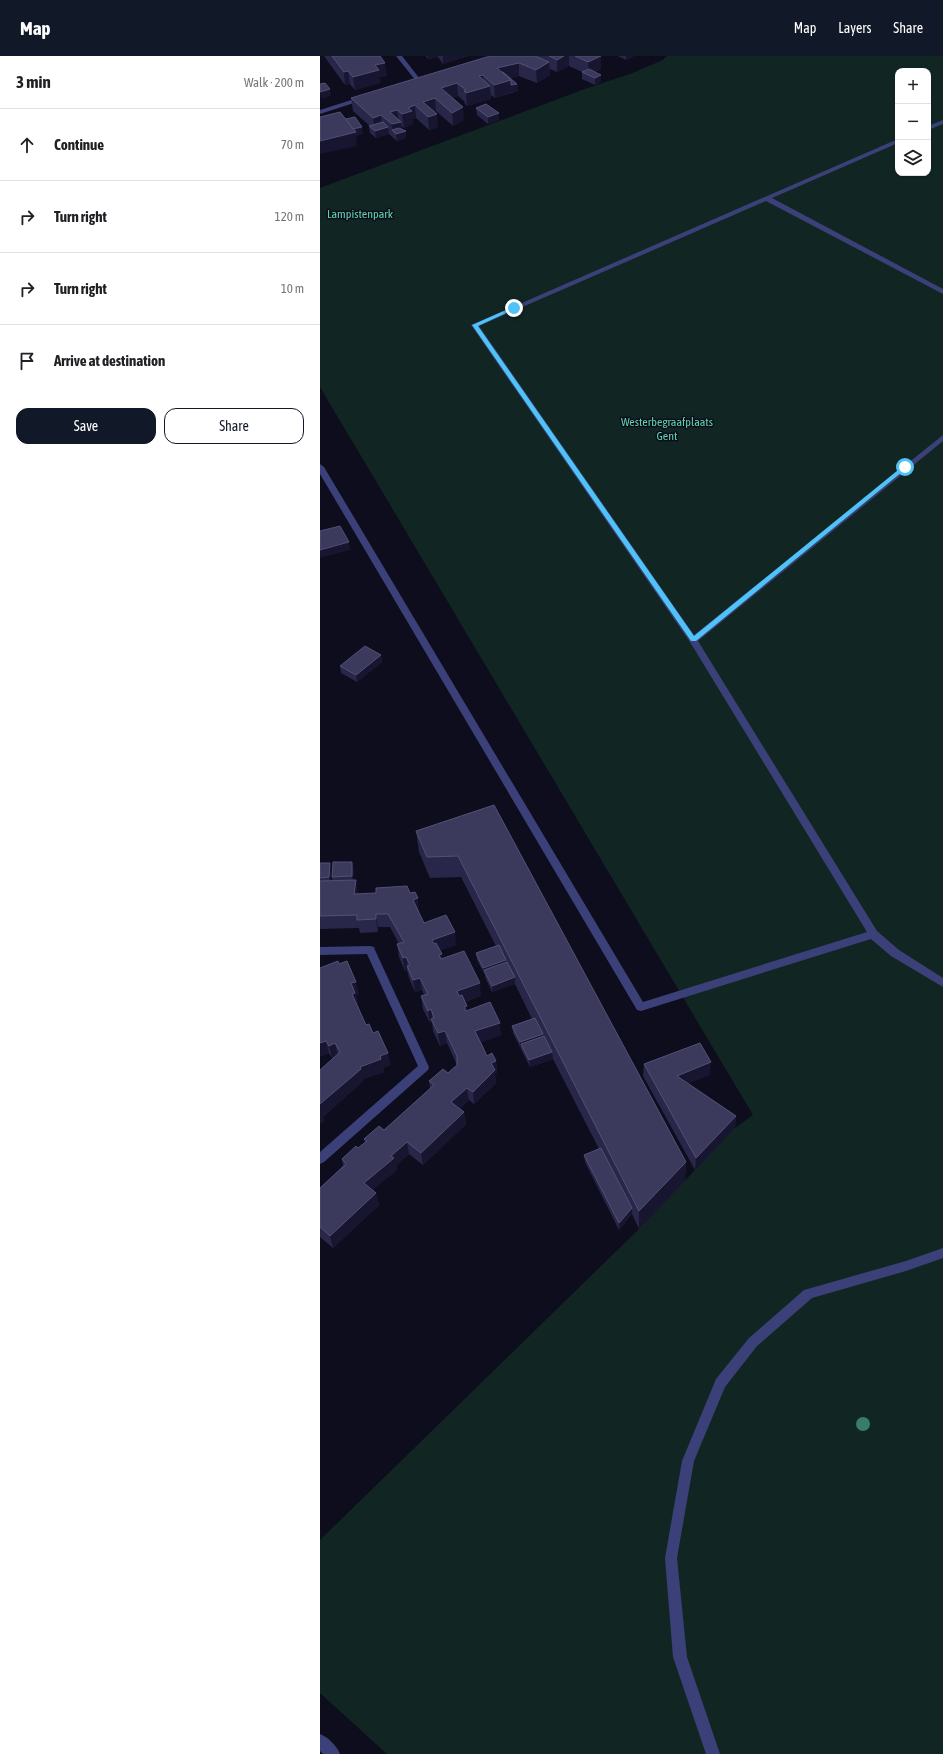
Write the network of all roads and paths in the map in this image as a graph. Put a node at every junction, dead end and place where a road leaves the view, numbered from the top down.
1 (399, 56) edge
2 (426, 78) edge
3 (418, 80) junction
4 (411, 83) edge
5 (368, 97) edge
6 (320, 112) edge
7 (943, 122) edge
8 (931, 127) edge
9 (895, 142) edge
10 (766, 198) junction
11 (943, 292) edge
12 (943, 437) edge
13 (320, 467) edge
14 (694, 640) junction
15 (873, 934) junction
16 (320, 951) edge
17 (943, 983) edge
18 (320, 1159) edge
19 (943, 1253) edge
20 (320, 1741) edge
21 (333, 1754) edge
22 (713, 1754) edge

1 - 3 street
2 - 3 street
3 - 4 street
5 - 6 street
7 - 8 street
9 - 10 street
10 - 11 street
10 - 14 street
12 - 14 street
13 - 15 street
14 - 15 street
15 - 17 street
16 - 18 street
19 - 22 street
20 - 21 street

